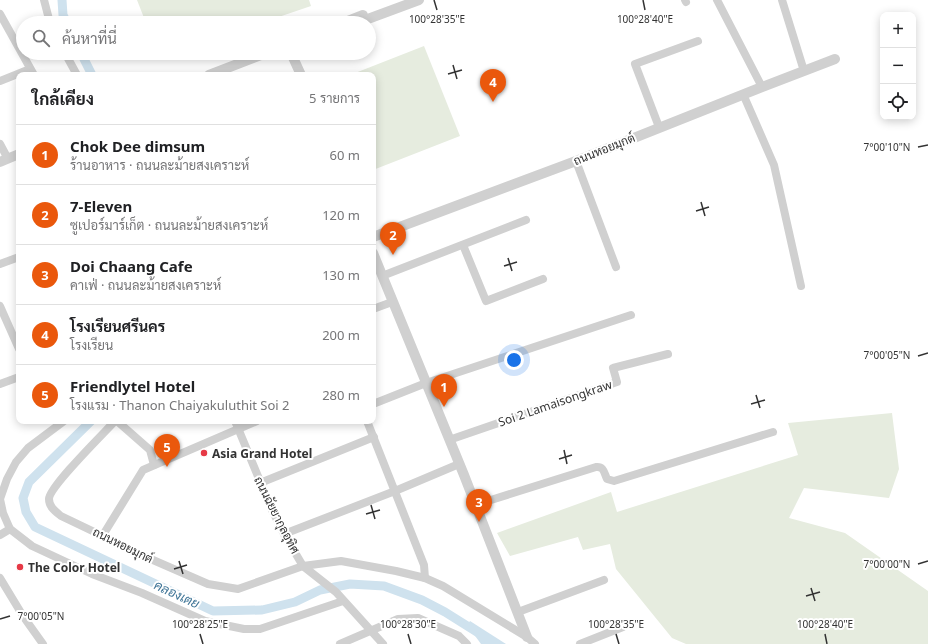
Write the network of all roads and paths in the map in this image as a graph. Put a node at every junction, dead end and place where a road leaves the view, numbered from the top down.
1 (44, 0) edge
2 (403, 0) edge
3 (419, 0) edge
4 (717, 0) edge
5 (782, 0) edge
6 (0, 14) edge
7 (48, 16) edge
8 (361, 16) edge
9 (376, 16) edge
10 (698, 41) dead end
11 (16, 43) edge
12 (25, 60) edge
13 (69, 60) edge
14 (248, 60) edge
15 (295, 60) edge
16 (297, 60) edge
17 (835, 60) dead end
18 (296, 64) junction
19 (804, 71) junction
20 (32, 72) edge
21 (75, 72) edge
22 (217, 72) edge
23 (300, 72) edge
24 (16, 77) edge
25 (0, 82) edge
26 (762, 87) junction
27 (743, 94) junction
28 (658, 127) junction
29 (0, 144) edge
30 (16, 155) edge
31 (4, 160) edge
32 (576, 160) junction
33 (526, 220) dead end
34 (376, 235) edge
35 (463, 245) junction
36 (16, 258) edge
37 (376, 261) edge
38 (0, 264) edge
39 (616, 267) dead end
40 (382, 276) junction
41 (543, 279) dead end
42 (801, 286) dead end
43 (392, 302) junction
44 (0, 306) edge
45 (376, 308) edge
46 (631, 315) dead end
47 (16, 342) edge
48 (668, 354) dead end
49 (16, 378) edge
50 (0, 384) edge
51 (426, 384) junction
52 (376, 403) edge
53 (60, 424) edge
54 (113, 424) edge
55 (120, 424) edge
56 (368, 424) edge
57 (236, 425) edge
58 (773, 432) dead end
59 (374, 438) junction
60 (449, 440) junction
61 (459, 464) junction
62 (154, 465) junction
63 (260, 482) junction
64 (395, 491) junction
65 (475, 505) junction
66 (10, 529) junction
67 (284, 534) junction
68 (0, 535) edge
69 (103, 535) junction
70 (303, 566) junction
71 (0, 578) edge
72 (425, 578) junction
73 (604, 580) dead end
74 (343, 601) junction
75 (518, 612) junction
76 (623, 626) dead end
77 (370, 631) junction
78 (531, 641) edge
79 (43, 644) edge
80 (340, 644) edge
81 (383, 644) edge
82 (468, 644) edge
83 (580, 644) edge

1 - 7 street
2 - 8 street
3 - 9 street
4 - 26 street
5 - 19 street
6 - 11 street
10 - 28 street
12 - 20 street
13 - 21 street
14 - 22 street
15 - 18 street
16 - 18 street
17 - 19 street, ถนนหอยมุกต์
18 - 23 street
19 - 26 street, ถนนหอยมุกต์
24 - 25 street
26 - 27 street, ถนนหอยมุกต์
27 - 28 street, ถนนหอยมุกต์
27 - 42 street
28 - 32 street, ถนนหอยมุกต์
29 - 31 street
30 - 31 street
32 - 34 street, ถนนหอยมุกต์
32 - 39 street
33 - 35 street
35 - 40 street
35 - 41 street
36 - 38 street
37 - 40 street
40 - 43 street
43 - 45 street
43 - 51 street
44 - 47 street
46 - 51 street
48 - 60 street, Soi 2 Lamaisongkraw
49 - 50 street
51 - 52 street
51 - 60 street
53 - 66 street
54 - 69 street, ถนนหอยมุกต์
55 - 62 street
56 - 59 street
57 - 62 street
57 - 63 street, ถนนฉัยยากุลอุทิศ
58 - 65 street
59 - 63 street
59 - 64 street
60 - 61 street
61 - 64 street
61 - 65 street
62 - 69 street
63 - 67 street, ถนนฉัยยากุลอุทิศ
64 - 67 street
64 - 72 street
65 - 75 street
66 - 68 street
66 - 74 street
67 - 70 street, ถนนฉัยยากุลอุทิศ
69 - 70 street, ถนนหอยมุกต์
70 - 72 street, ถนนหอยมุกต์
70 - 74 street, ถนนฉัยยากุลอุทิศ
71 - 79 street
72 - 78 street, ถนนหอยมุกต์
73 - 75 street
74 - 77 street, ถนนฉัยยากุลอุทิศ
75 - 78 street
76 - 83 street
77 - 80 street
77 - 81 street, ถนนฉัยยากุลอุทิศ
77 - 82 street

